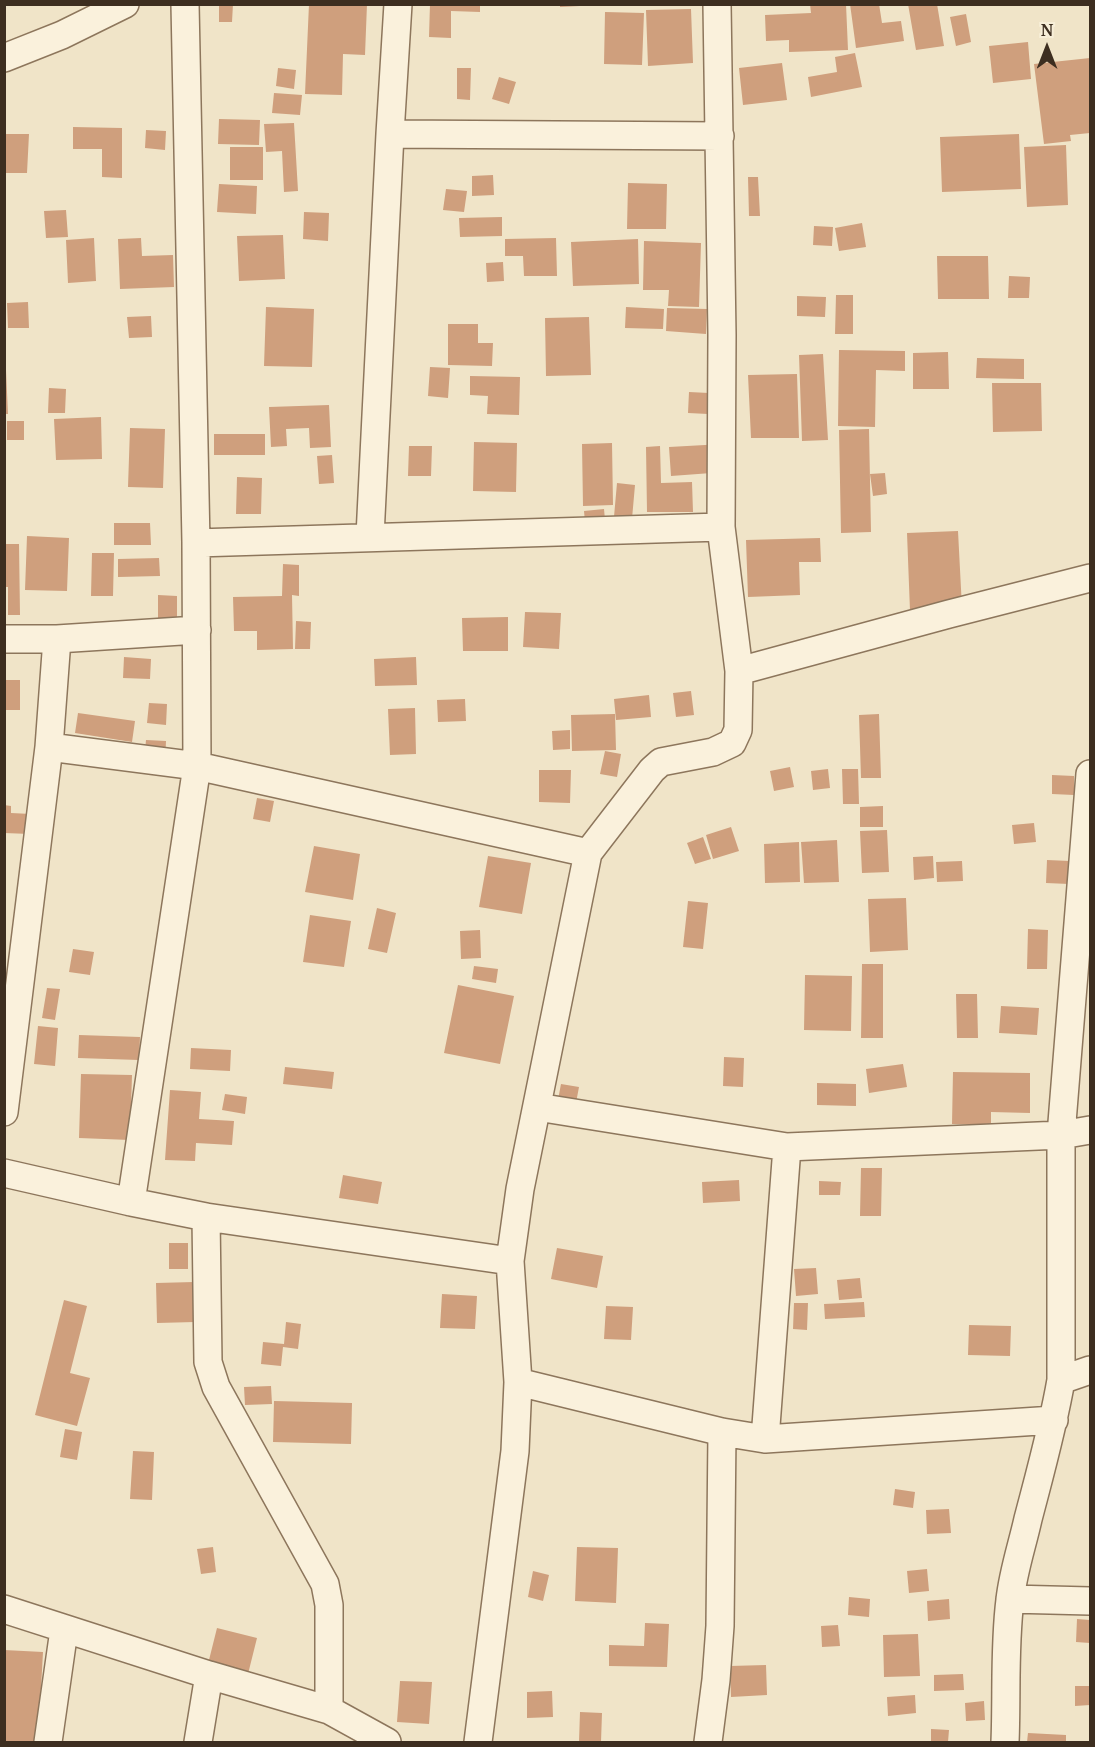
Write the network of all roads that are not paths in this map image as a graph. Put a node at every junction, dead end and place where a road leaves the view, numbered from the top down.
1 (125, 4) edge
2 (185, 4) edge
3 (398, 4) edge
4 (717, 4) edge
5 (4, 58) edge
6 (390, 134) junction
7 (720, 136) junction
8 (721, 527) junction
9 (370, 536) junction
10 (196, 543) junction
11 (1090, 578) edge
12 (197, 630) junction
13 (4, 639) edge
14 (57, 639) junction
15 (739, 671) junction
16 (49, 747) junction
17 (197, 766) junction
18 (1090, 774) edge
19 (1088, 825) edge
20 (588, 854) junction
21 (537, 1107) junction
22 (4, 1112) edge
23 (1090, 1130) edge
24 (1061, 1135) junction
25 (787, 1147) junction
26 (4, 1173) edge
27 (131, 1202) junction
28 (206, 1217) junction
29 (510, 1261) junction
30 (1090, 1370) edge
31 (1061, 1380) junction
32 (518, 1382) junction
33 (1054, 1420) junction
34 (722, 1432) junction
35 (765, 1439) junction
36 (1010, 1599) junction
37 (1090, 1601) edge
38 (4, 1609) edge
39 (64, 1630) junction
40 (209, 1676) junction
41 (329, 1710) junction
42 (48, 1743) edge
43 (198, 1743) edge
44 (387, 1743) edge
45 (478, 1743) edge
46 (708, 1743) edge
47 (1005, 1743) edge

1 - 5 street
2 - 10 street
3 - 6 street
4 - 7 street
6 - 7 street
6 - 9 street
7 - 8 street
8 - 9 street
8 - 15 street
9 - 10 street
10 - 12 street
11 - 15 street
12 - 14 street
12 - 17 street
13 - 14 street
14 - 16 street
15 - 20 street
16 - 17 street
16 - 22 street
17 - 20 street
17 - 27 street
18 - 19 street
19 - 24 street
20 - 21 street
21 - 25 street
21 - 29 street
23 - 24 street
24 - 25 street
24 - 31 street
25 - 35 street
26 - 27 street
27 - 28 street
28 - 29 street
28 - 41 street
29 - 32 street
30 - 31 street
31 - 33 street
32 - 34 street
32 - 45 street
33 - 35 street
33 - 36 street
34 - 35 street
34 - 46 street
36 - 37 street
36 - 47 street
38 - 39 street
39 - 40 street
39 - 42 street
40 - 41 street
40 - 43 street
41 - 44 street

